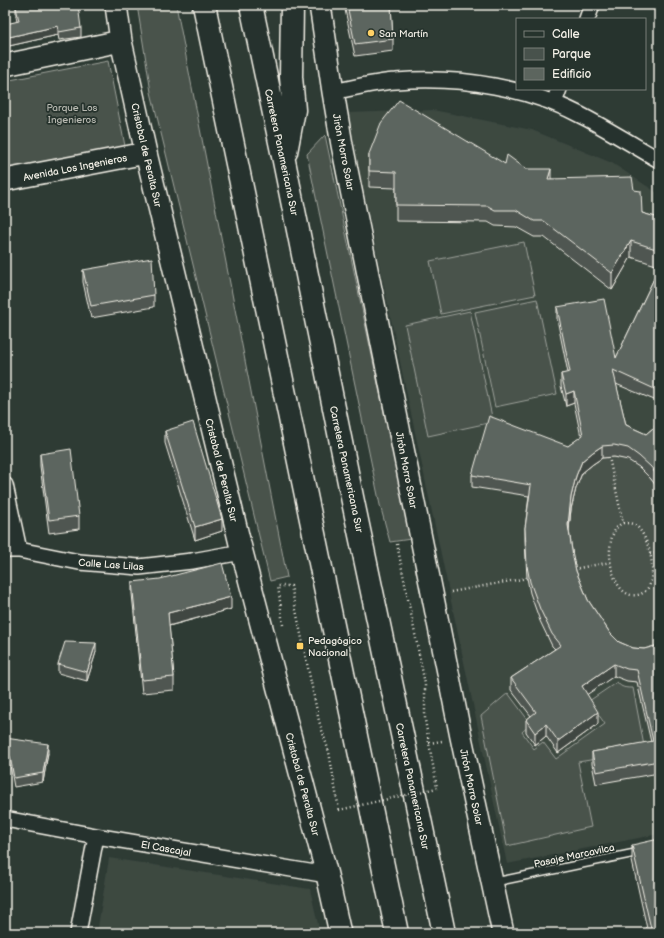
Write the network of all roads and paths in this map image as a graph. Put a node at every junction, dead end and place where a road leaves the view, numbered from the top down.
1 (116, 5) edge
2 (204, 5) edge
3 (251, 5) edge
4 (292, 5) edge
5 (320, 5) edge
6 (592, 5) edge
7 (587, 18) edge
8 (121, 41) junction
9 (5, 65) edge
10 (559, 90) edge
11 (333, 92) junction
12 (554, 103) junction
13 (146, 153) junction
14 (659, 160) edge
15 (284, 161) junction
16 (5, 180) edge
17 (609, 457) edge
18 (5, 485) edge
19 (623, 523) junction
20 (397, 544) dead end
21 (12, 550) edge
22 (242, 552) junction
23 (659, 553) edge
24 (650, 554) junction
25 (611, 562) junction
26 (573, 569) edge
27 (527, 578) edge
28 (447, 593) dead end
29 (283, 626) dead end
30 (5, 819) edge
31 (96, 836) junction
32 (659, 848) edge
33 (327, 875) junction
34 (492, 882) junction
35 (78, 933) edge
36 (340, 933) edge
37 (397, 933) edge
38 (444, 933) edge
39 (503, 933) edge

1 - 8 street, Cristobal de Peralta Sur
2 - 37 highway
3 - 15 highway, Carretera Panamericana Sur
4 - 15 highway
5 - 11 street, Jirón Morro Solar
6 - 7 street
8 - 9 street
8 - 13 street, Cristobal de Peralta Sur
10 - 12 street
11 - 12 street
11 - 34 street, Jirón Morro Solar
12 - 14 street
13 - 16 street, Avenida Los Ingenieros
13 - 22 street, Cristobal de Peralta Sur
15 - 38 highway, Carretera Panamericana Sur
17 - 19 path
18 - 21 street
19 - 24 path
19 - 25 path
20 - 29 path, bridge
21 - 22 street, Calle Las Lilas
22 - 33 street, Cristobal de Peralta Sur
23 - 24 path
24 - 25 path
25 - 26 path
27 - 28 path
30 - 31 street, El Cascajal
31 - 33 street, El Cascajal
31 - 35 street
32 - 34 lane, Pasaje Marcavilca
33 - 36 street, Cristobal de Peralta Sur
34 - 39 street, Jirón Morro Solar

